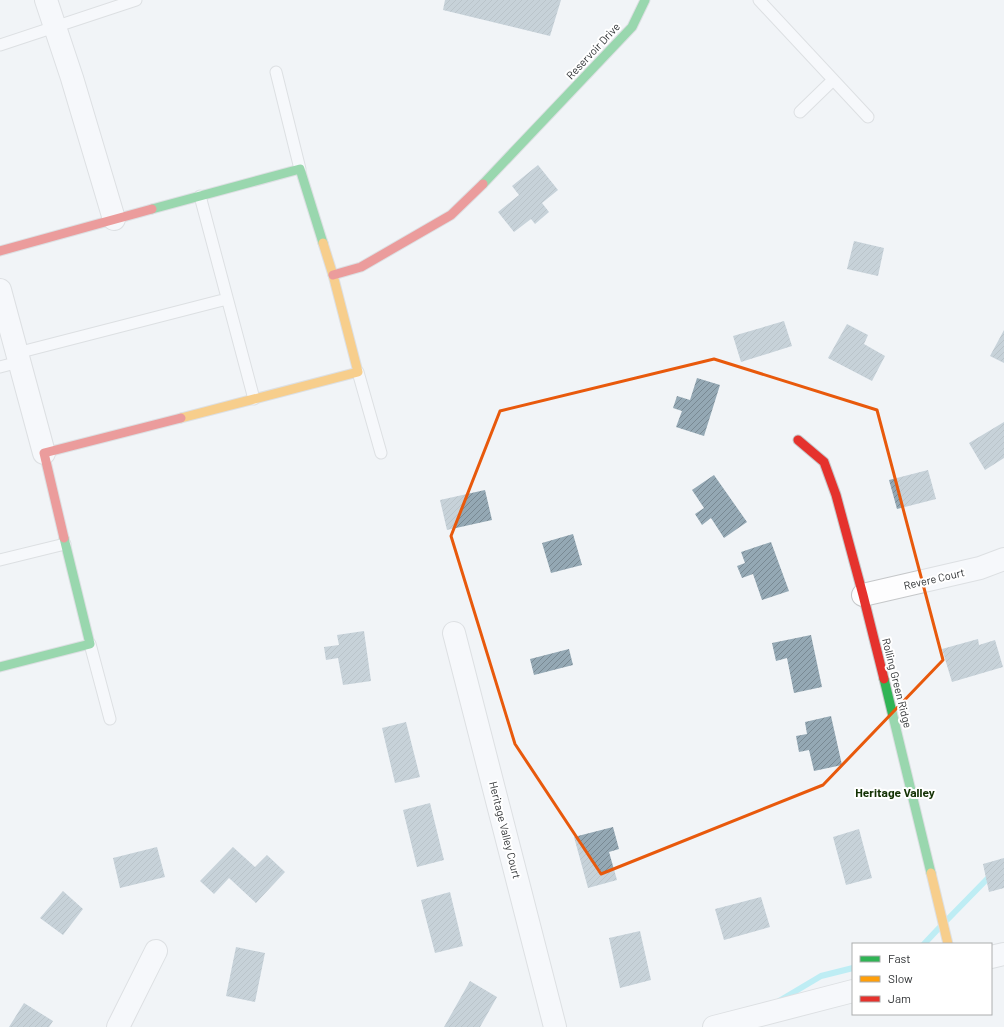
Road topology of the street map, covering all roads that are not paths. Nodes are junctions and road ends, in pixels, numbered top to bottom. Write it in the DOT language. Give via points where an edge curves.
graph roads {
  1 [pos="46,0"];
  2 [pos="136,0"];
  3 [pos="645,0"];
  4 [pos="759,0"];
  5 [pos="55,27"];
  6 [pos="0,46"];
  7 [pos="276,72"];
  8 [pos="833,80"];
  9 [pos="800,112"];
  10 [pos="868,117"];
  11 [pos="300,169"];
  12 [pos="200,196"];
  13 [pos="114,219"];
  14 [pos="0,250"];
  15 [pos="333,275"];
  16 [pos="0,290"];
  17 [pos="227,299"];
  18 [pos="12,361"];
  19 [pos="358,372"];
  20 [pos="254,399"];
  21 [pos="798,440"];
  22 [pos="44,453"];
  23 [pos="381,453"];
  24 [pos="65,544"];
  25 [pos="1004,559"];
  26 [pos="0,560"];
  27 [pos="863,595"];
  28 [pos="454,633"];
  29 [pos="90,644"];
  30 [pos="0,667"];
  31 [pos="110,719"];
  32 [pos="948,943"];
  33 [pos="156,951"];
  34 [pos="1004,954"];
  35 [pos="992,957"];
  36 [pos="852,991"];
  37 [pos="118,1027"];
  38 [pos="555,1027"];
  39 [pos="714,1027"];
  1 -- 5 [label="street"];
  2 -- 5 [label="lane"];
  3 -- 15 [label="street, Reservoir Drive" via="632,27 492,176 451,215 361,267"];
  4 -- 8 [label="lane"];
  5 -- 6 [label="lane"];
  5 -- 13 [label="street"];
  7 -- 11 [label="lane"];
  8 -- 9 [label="lane"];
  8 -- 10 [label="lane"];
  11 -- 12 [label="street"];
  11 -- 15 [label="street"];
  12 -- 13 [label="street"];
  12 -- 17 [label="lane"];
  13 -- 14 [label="street"];
  15 -- 19 [label="street"];
  16 -- 18 [label="street"];
  17 -- 18 [label="lane"];
  17 -- 20 [label="lane"];
  18 -- 22 [label="street"];
  19 -- 20 [label="street"];
  19 -- 23 [label="lane"];
  20 -- 22 [label="street"];
  21 -- 27 [label="street, Rolling Green Ridge" via="824,462 836,495"];
  22 -- 24 [label="street"];
  24 -- 26 [label="lane"];
  24 -- 29 [label="street"];
  25 -- 27 [label="street, Revere Court" via="980,568"];
  27 -- 32 [label="street, Rolling Green Ridge"];
  28 -- 38 [label="street, Heritage Valley Court"];
  29 -- 30 [label="street"];
  29 -- 31 [label="lane"];
  33 -- 37 [label="street"];
  34 -- 35 [label="street"];
  36 -- 39 [label="street"];
}
